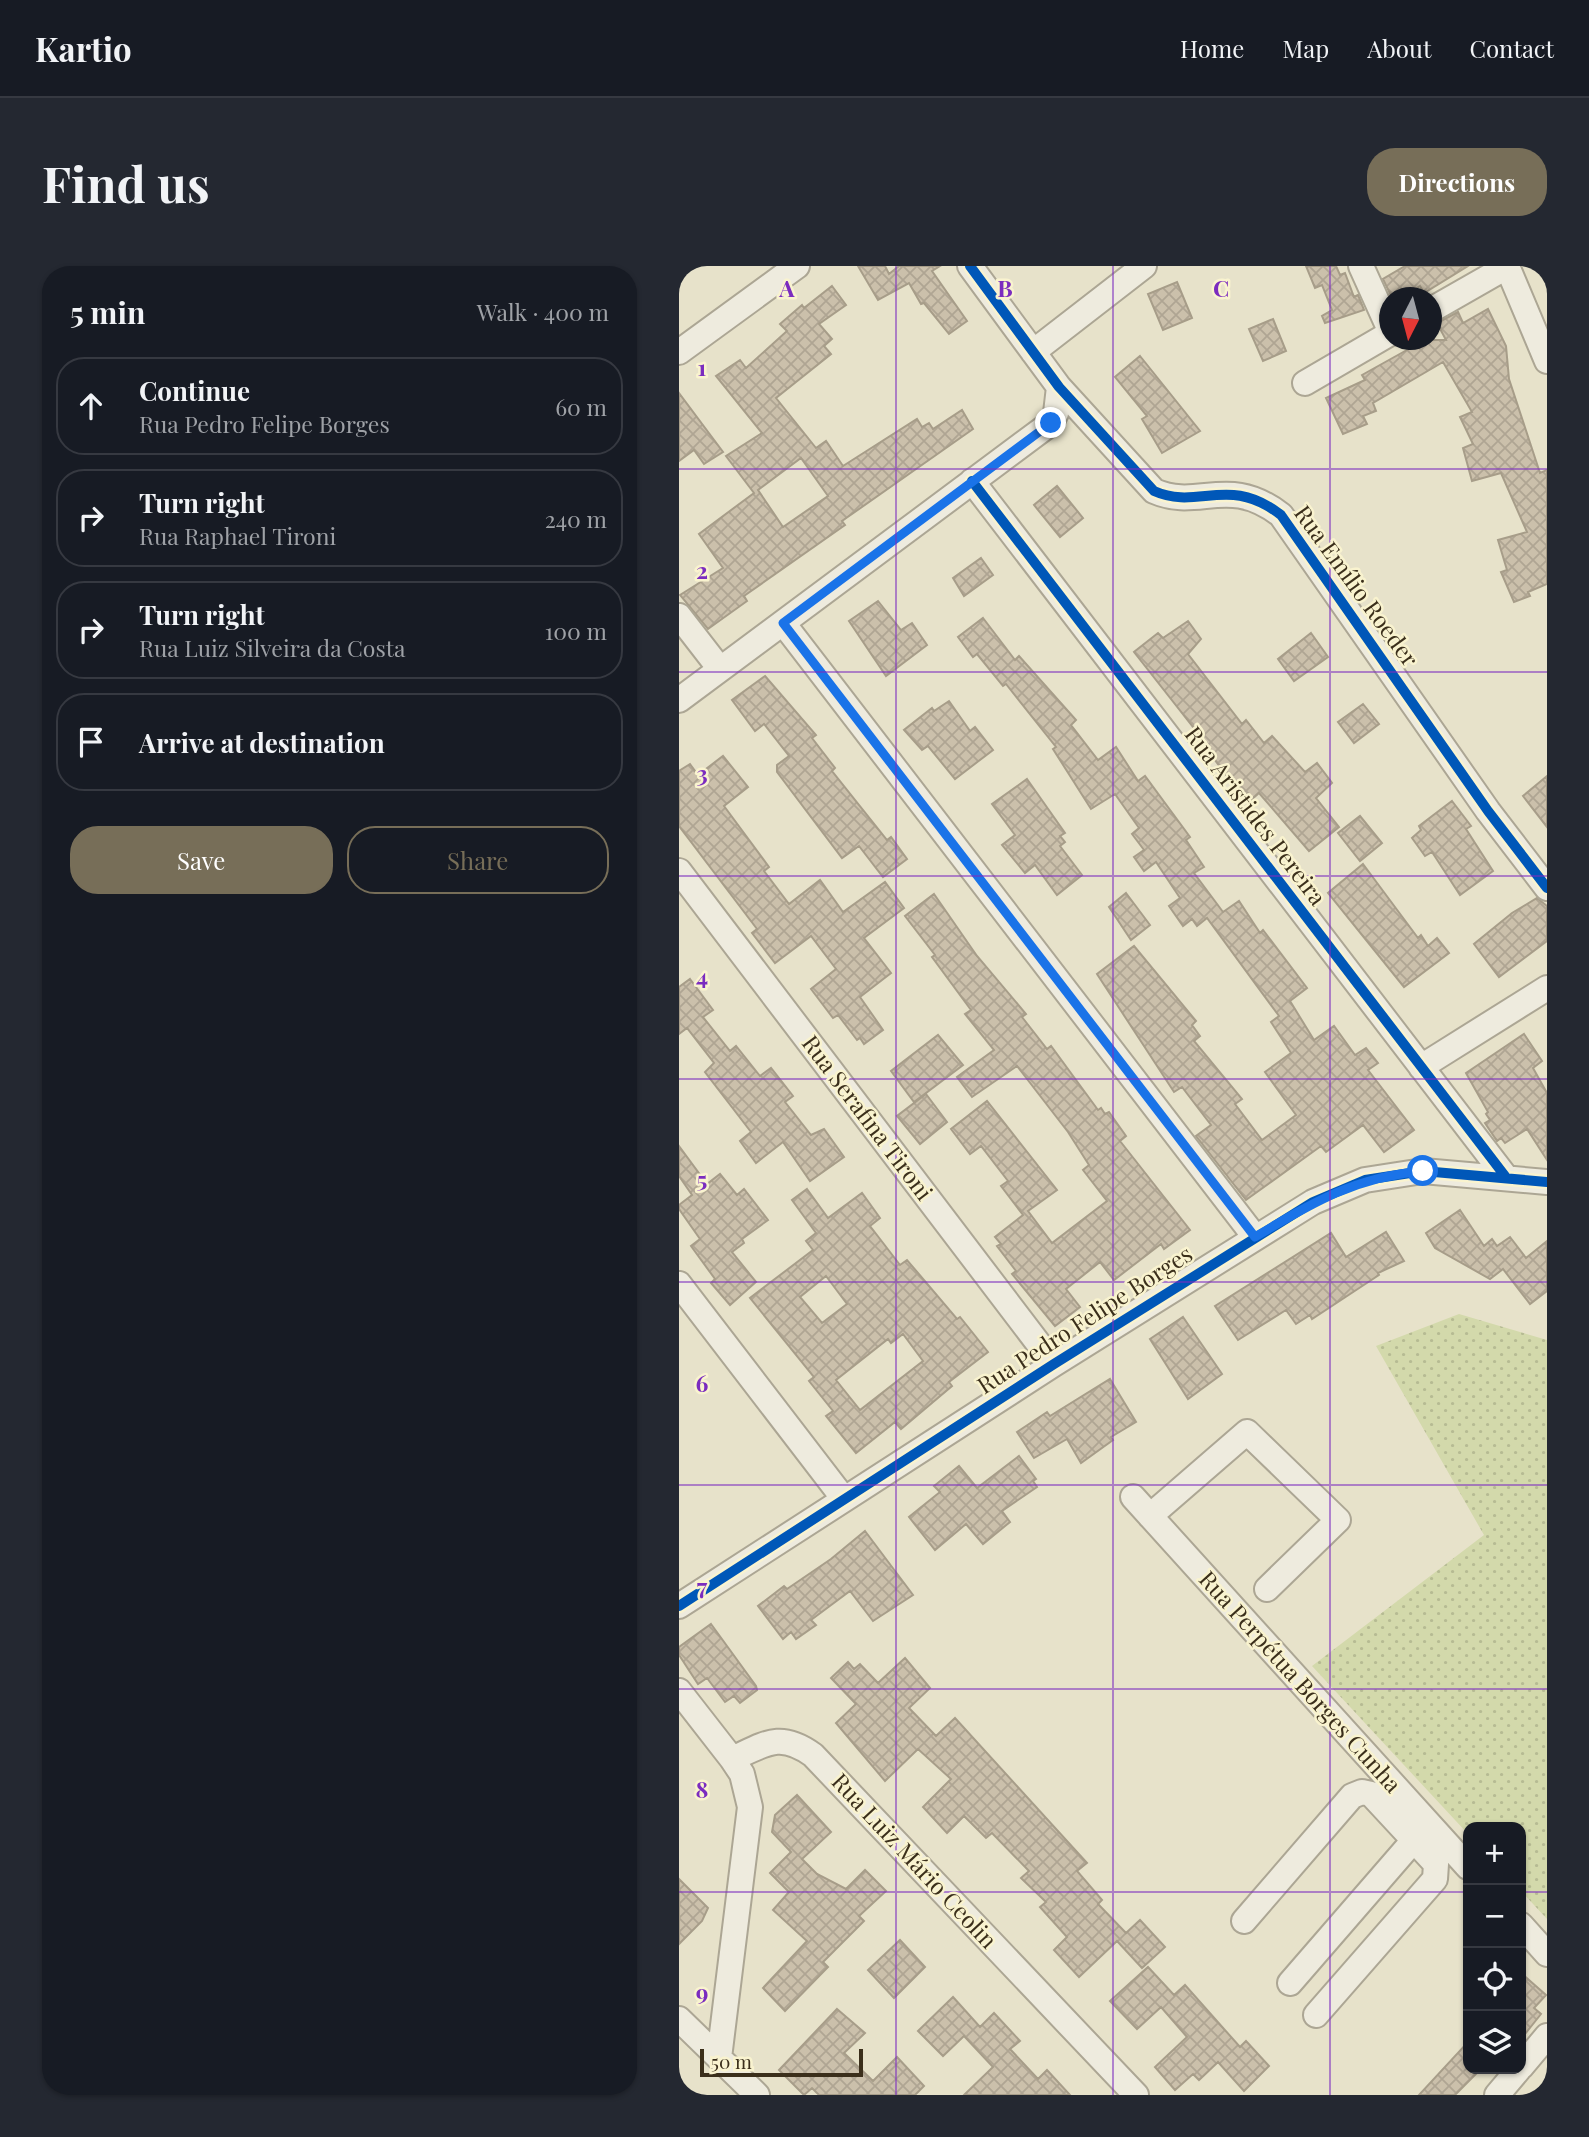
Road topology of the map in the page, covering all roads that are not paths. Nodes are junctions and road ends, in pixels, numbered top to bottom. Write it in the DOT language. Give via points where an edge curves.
graph roads {
  1 [pos="797,266"];
  2 [pos="970,266"];
  3 [pos="1144,266"];
  4 [pos="1361,266"];
  5 [pos="1508,266"];
  6 [pos="1442,304"];
  7 [pos="1379,306"];
  8 [pos="1379,340"];
  9 [pos="679,352"];
  10 [pos="1033,352"];
  11 [pos="1547,360"];
  12 [pos="1305,383"];
  13 [pos="1059,387"];
  14 [pos="972,481"];
  15 [pos="679,616"];
  16 [pos="783,623"];
  17 [pos="720,669"];
  18 [pos="679,700"];
  19 [pos="679,871"];
  20 [pos="1547,888"];
  21 [pos="1547,988"];
  22 [pos="1422,1067"];
  23 [pos="1505,1176"];
  24 [pos="1547,1182"];
  25 [pos="1255,1237"];
  26 [pos="679,1284"];
  27 [pos="1054,1364"];
  28 [pos="1133,1497"];
  29 [pos="844,1499"];
  30 [pos="1150,1516"];
  31 [pos="1266,1589"];
  32 [pos="679,1606"];
  33 [pos="679,1691"];
  34 [pos="732,1759"];
  35 [pos="1427,1844"];
  36 [pos="1463,1864"];
  37 [pos="1244,1921"];
  38 [pos="1526,1931"];
  39 [pos="1547,1954"];
  40 [pos="1290,1983"];
  41 [pos="1316,2015"];
  42 [pos="679,2019"];
  43 [pos="1547,2036"];
  44 [pos="719,2058"];
  45 [pos="1526,2061"];
  46 [pos="1515,2074"];
  47 [pos="757,2095"];
  48 [pos="1136,2095"];
  49 [pos="1497,2095"];
  1 -- 9 [label="street"];
  2 -- 10 [label="street, Rua Emílio Roeder"];
  3 -- 10 [label="street"];
  4 -- 7 [label="street"];
  5 -- 6 [label="street"];
  5 -- 11 [label="street"];
  8 -- 12 [label="street"];
  10 -- 13 [label="street, Rua Emílio Roeder"];
  13 -- 14 [label="street" via="1051,423"];
  13 -- 20 [label="street, Rua Emílio Roeder" via="1154,491 1168,497 1247,495 1281,514"];
  14 -- 16 [label="street"];
  14 -- 22 [label="street, Rua Aristides Pereira"];
  15 -- 17 [label="street"];
  16 -- 17 [label="street"];
  16 -- 25 [label="street"];
  17 -- 18 [label="street"];
  19 -- 27 [label="street, Rua Serafina Tironi"];
  21 -- 22 [label="street"];
  22 -- 23 [label="street, Rua Aristides Pereira"];
  23 -- 24 [label="street, Rua Pedro Felipe Borges"];
  23 -- 25 [label="street, Rua Pedro Felipe Borges" via="1423,1171 1366,1180 1313,1202"];
  25 -- 27 [label="street, Rua Pedro Felipe Borges"];
  26 -- 29 [label="street"];
  27 -- 29 [label="street, Rua Pedro Felipe Borges"];
  28 -- 30 [label="street, Rua Perpétua Borges Cunha"];
  29 -- 32 [label="street, Rua Pedro Felipe Borges"];
  30 -- 31 [label="street" via="1247,1432 1338,1520"];
  30 -- 35 [label="street, Rua Perpétua Borges Cunha"];
  33 -- 34 [label="street"];
  34 -- 44 [label="street" via="742,1774 750,1807"];
  34 -- 48 [label="street, Rua Luiz Mário Ceolin" via="783,1740 813,1755"];
  35 -- 36 [label="street, Rua Perpétua Borges Cunha"];
  35 -- 37 [label="street" via="1362,1791 1352,1796"];
  35 -- 40 [label="street"];
  35 -- 41 [label="street" via="1436,1864 1435,1879"];
  38 -- 39 [label="street"];
  42 -- 44 [label="street"];
  43 -- 45 [label="street"];
  44 -- 47 [label="street"];
  46 -- 49 [label="street"];
}
